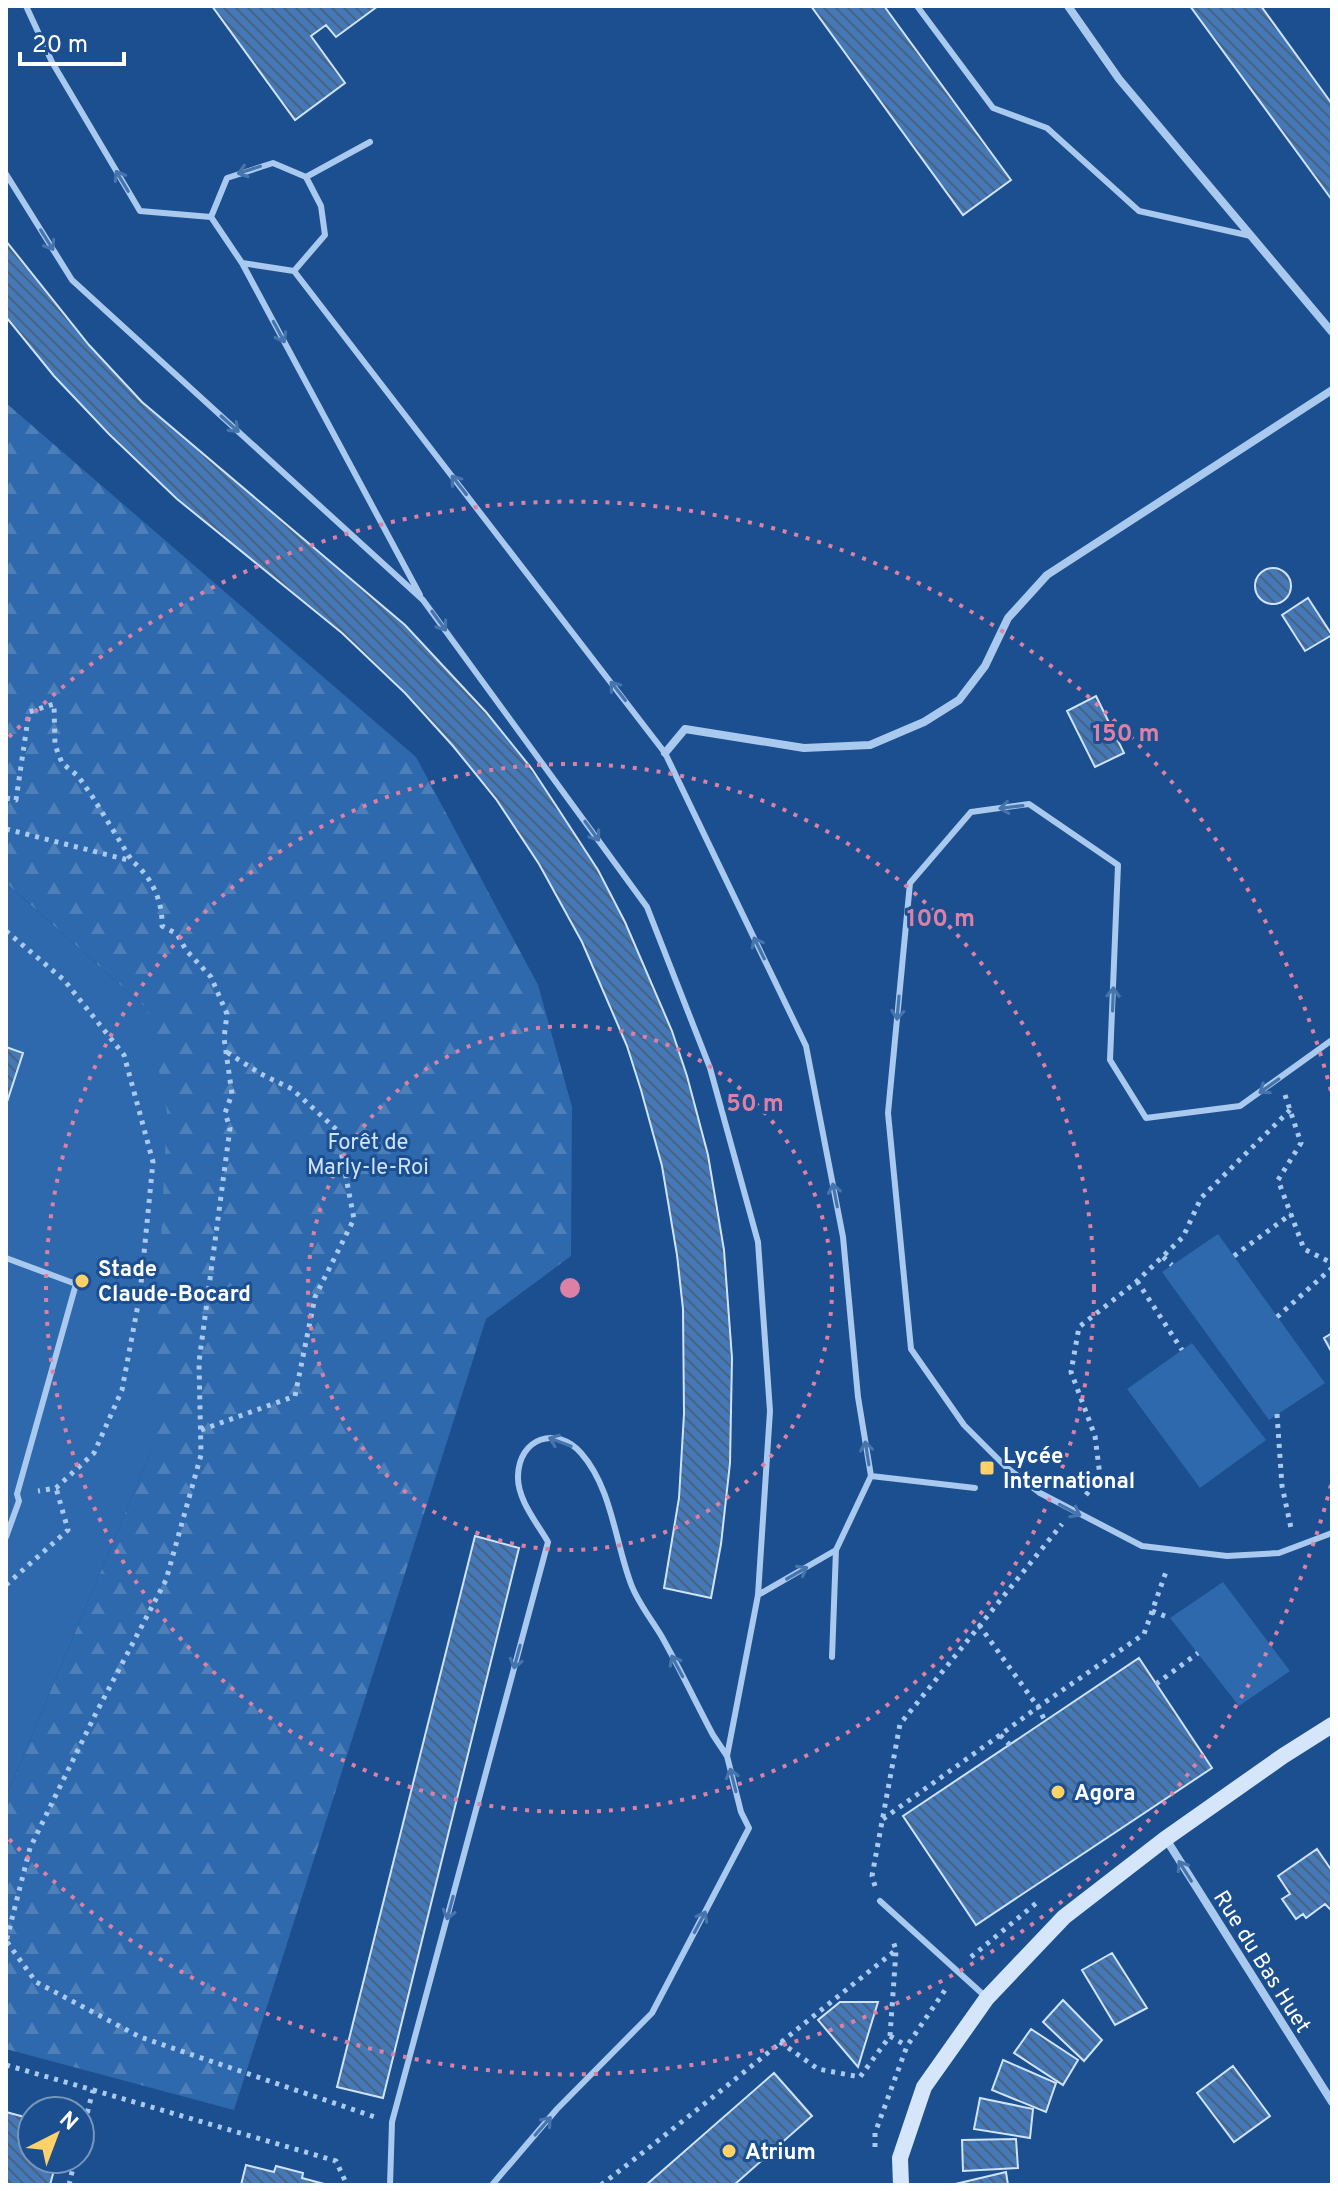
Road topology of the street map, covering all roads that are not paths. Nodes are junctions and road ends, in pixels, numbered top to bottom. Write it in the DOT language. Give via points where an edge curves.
graph roads {
  1 [pos="26,6"];
  2 [pos="917,6"];
  3 [pos="1068,6"];
  4 [pos="370,142"];
  5 [pos="6,174"];
  6 [pos="306,177"];
  7 [pos="211,217"];
  8 [pos="1251,236"];
  9 [pos="242,263"];
  10 [pos="294,271"];
  11 [pos="1332,332"];
  12 [pos="1332,390"];
  13 [pos="423,600"];
  14 [pos="665,753"];
  15 [pos="1332,1040"];
  16 [pos="6,1258"];
  17 [pos="871,1476"];
  18 [pos="975,1488"];
  19 [pos="1332,1533"];
  20 [pos="6,1537"];
  21 [pos="836,1550"];
  22 [pos="758,1595"];
  23 [pos="832,1657"];
  24 [pos="1332,1725"];
  25 [pos="727,1756"];
  26 [pos="1165,1839"];
  27 [pos="880,1901"];
  28 [pos="987,1998"];
  29 [pos="1332,2102"];
  30 [pos="390,2185"];
  31 [pos="492,2185"];
  32 [pos="901,2185"];
  7 -- 1 [label="lane, one-way" via="140,211 52,62"];
  2 -- 8 [label="lane" via="993,108 1047,128 1139,211"];
  3 -- 8 [label="street" via="1119,79"];
  4 -- 6 [label="lane"];
  5 -- 13 [label="lane, one-way" via="72,280"];
  6 -- 7 [label="lane, one-way" via="273,163 227,178"];
  6 -- 10 [label="lane" via="321,206 325,235"];
  7 -- 9 [label="lane"];
  8 -- 11 [label="street"];
  9 -- 10 [label="lane"];
  9 -- 13 [label="lane, one-way"];
  14 -- 10 [label="lane, one-way"];
  12 -- 14 [label="street" via="1047,575 1008,618 985,666 959,700 924,722 870,745 804,748 685,729"];
  13 -- 22 [label="lane, one-way" via="647,907 710,1068 758,1242 770,1411"];
  17 -- 14 [label="lane, one-way" via="843,1237 806,1046"];
  15 -- 19 [label="lane, one-way" via="1240,1106 1146,1118 1110,1060 1118,865 1029,804 971,812 910,883 888,1113 911,1349 964,1425 1006,1467 1040,1493 1142,1546 1227,1556 1279,1553"];
  16 -- 20 [label="lane" via="76,1284"];
  17 -- 18 [label="lane"];
  17 -- 21 [label="lane"];
  22 -- 21 [label="lane, one-way"];
  21 -- 23 [label="lane"];
  22 -- 25 [label="lane"];
  24 -- 26 [label="street"];
  25 -- 30 [label="lane, one-way" via="632,1587 599,1480 580,1452 562,1439 547,1437 529,1446 521,1457 520,1493 548,1542 392,2122"];
  31 -- 25 [label="lane, one-way" via="557,2109 652,2013 749,1828"];
  26 -- 28 [label="street" via="1064,1917"];
  29 -- 26 [label="street, Rue du Bas Huet, one-way"];
  27 -- 28 [label="lane"];
  28 -- 32 [label="street" via="924,2087 900,2158"];
}
